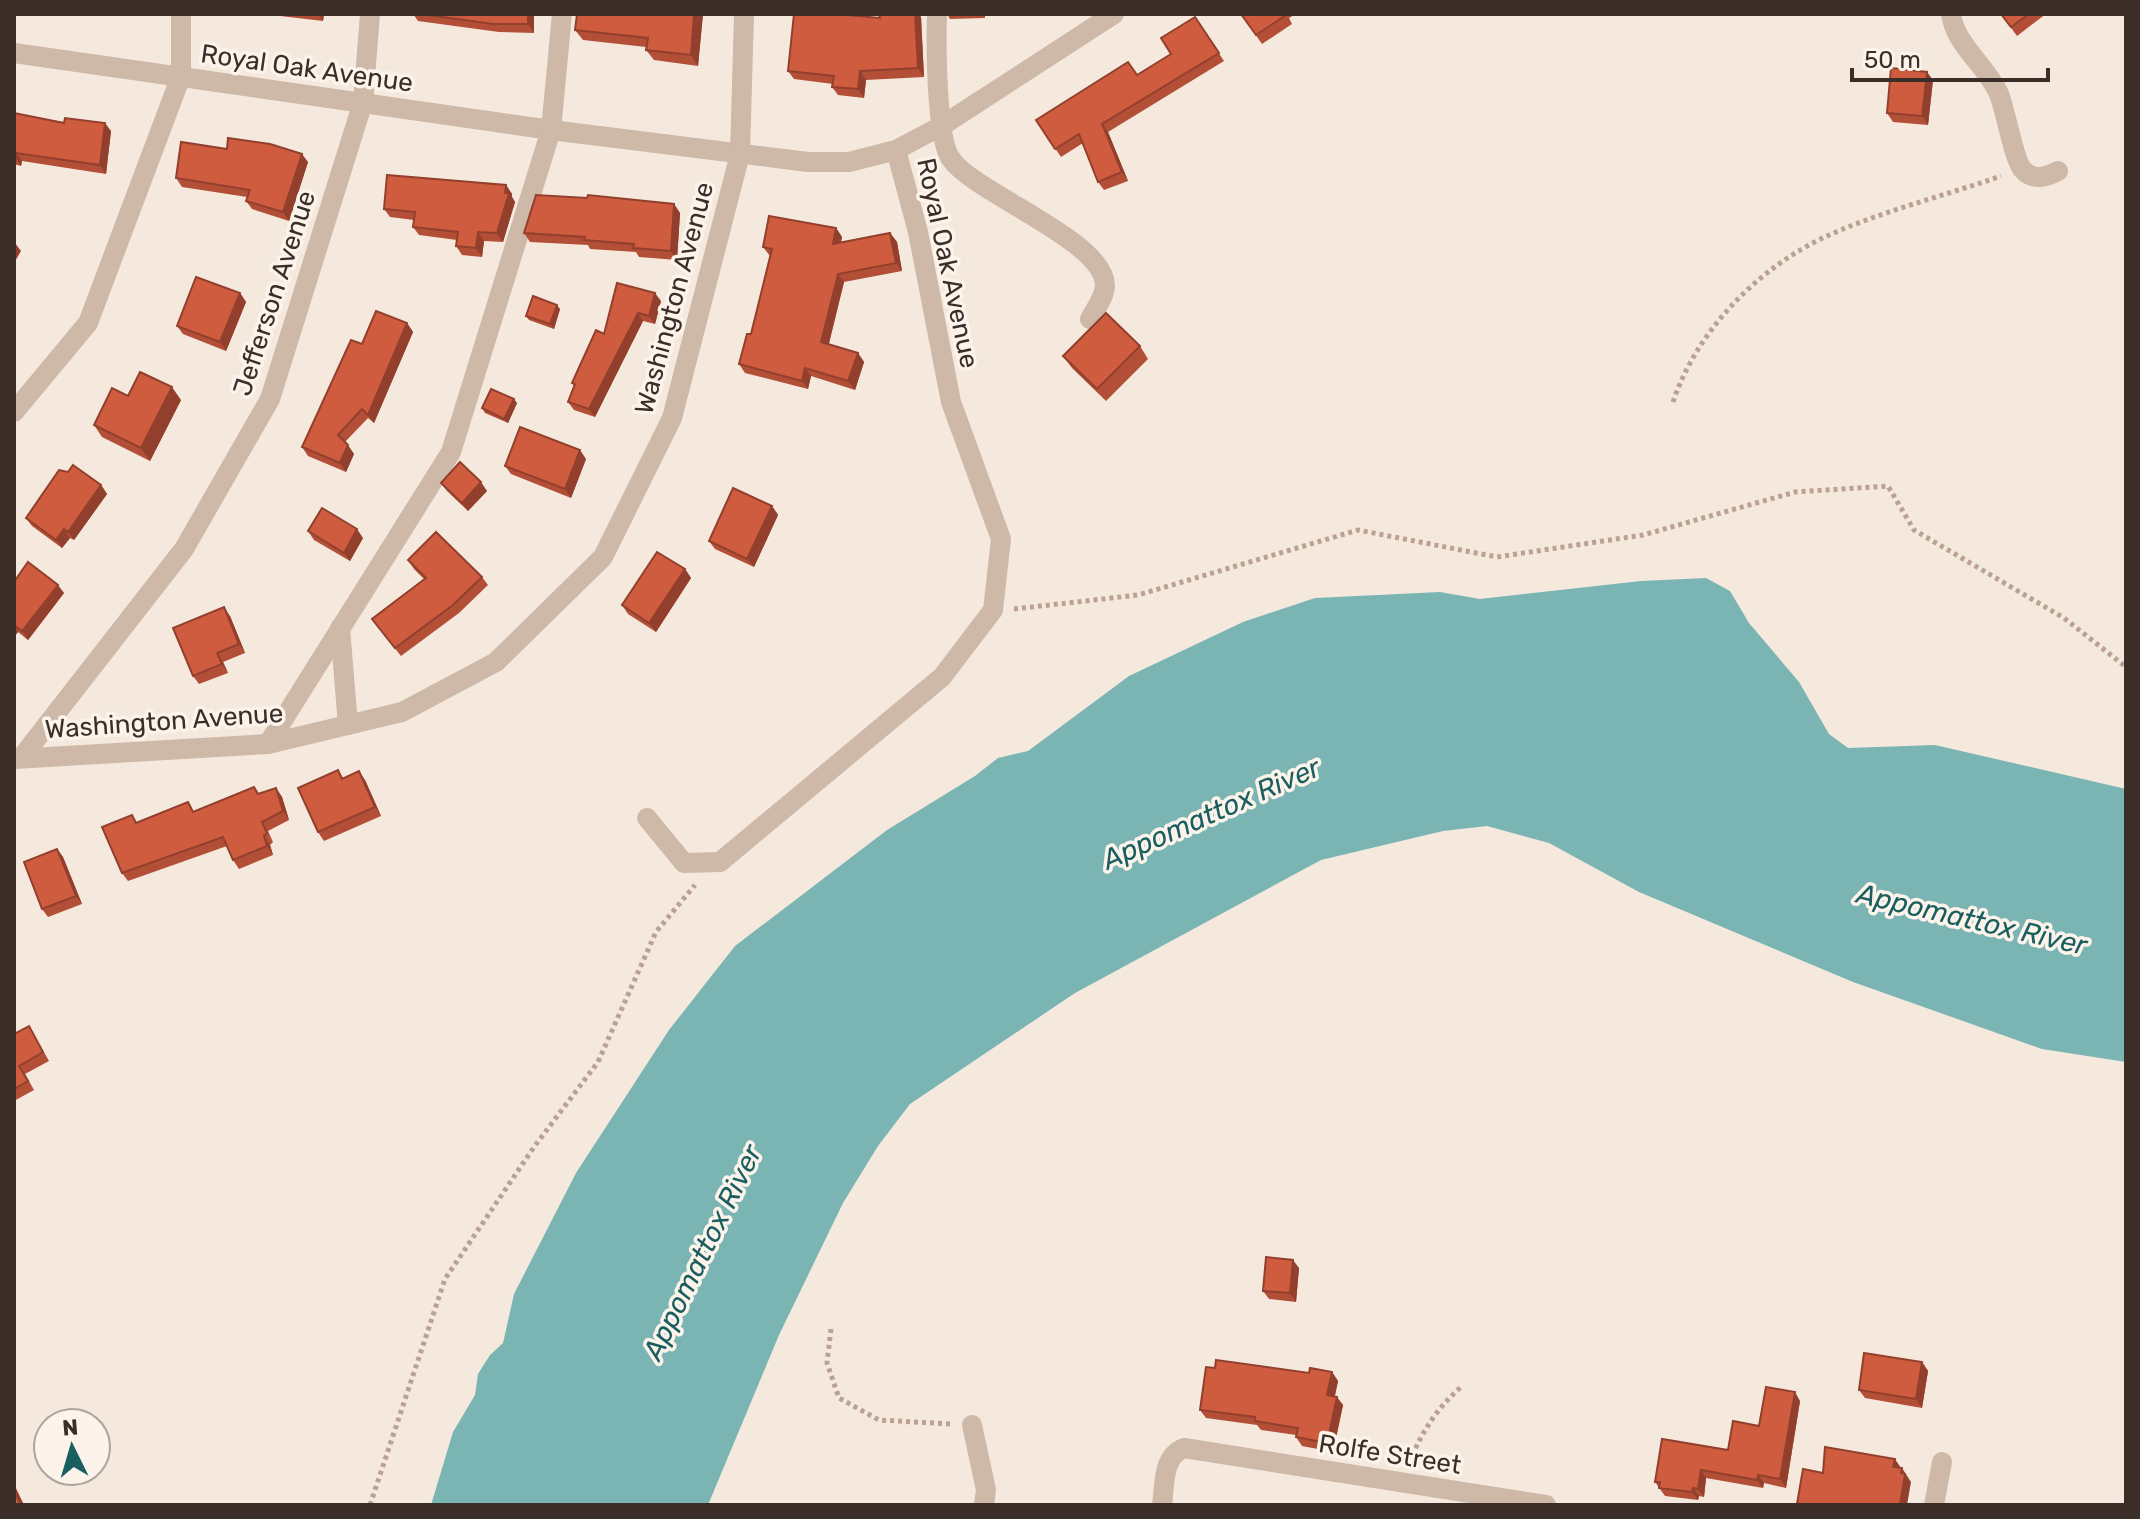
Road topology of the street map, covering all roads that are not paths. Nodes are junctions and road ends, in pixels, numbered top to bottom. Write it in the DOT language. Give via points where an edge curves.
graph roads {
  1 [pos="181,14"];
  2 [pos="370,14"];
  3 [pos="562,14"];
  4 [pos="744,14"];
  5 [pos="937,14"];
  6 [pos="1114,14"];
  7 [pos="1951,14"];
  8 [pos="14,53"];
  9 [pos="181,76"];
  10 [pos="363,102"];
  11 [pos="943,125"];
  12 [pos="551,130"];
  13 [pos="896,150"];
  14 [pos="740,154"];
  15 [pos="2058,171"];
  16 [pos="1090,319"];
  17 [pos="14,412"];
  18 [pos="340,628"];
  19 [pos="348,725"];
  20 [pos="268,744"];
  21 [pos="18,758"];
  22 [pos="647,818"];
  23 [pos="972,1425"];
  24 [pos="1942,1462"];
  25 [pos="984,1505"];
  26 [pos="1162,1505"];
  27 [pos="1546,1505"];
  28 [pos="1934,1505"];
  1 -- 9 [label="street"];
  2 -- 10 [label="street, Jefferson Avenue"];
  3 -- 12 [label="street"];
  4 -- 14 [label="street, Washington Avenue"];
  5 -- 11 [label="street"];
  6 -- 11 [label="street"];
  7 -- 15 [label="street" via="1959,37 1999,94 2021,170 2045,177"];
  8 -- 9 [label="street, Royal Oak Avenue"];
  9 -- 10 [label="street, Royal Oak Avenue"];
  9 -- 17 [label="street" via="88,323"];
  10 -- 12 [label="street, Royal Oak Avenue"];
  10 -- 21 [label="street, Jefferson Avenue" via="270,399 184,549"];
  11 -- 13 [label="street"];
  11 -- 16 [label="street" via="951,161 1057,232 1102,274 1105,287"];
  12 -- 14 [label="street, Royal Oak Avenue"];
  12 -- 18 [label="street" via="451,452"];
  13 -- 14 [label="street, Royal Oak Avenue" via="849,162"];
  13 -- 22 [label="street, Royal Oak Avenue" via="918,232 951,402 1001,539 993,610 942,677 720,862 684,863"];
  14 -- 19 [label="street, Washington Avenue" via="672,418 603,557 496,662 402,712"];
  18 -- 19 [label="street"];
  18 -- 20 [label="street"];
  19 -- 20 [label="street, Washington Avenue"];
  20 -- 21 [label="street, Washington Avenue"];
  23 -- 25 [label="street" via="986,1490"];
  24 -- 28 [label="street"];
  26 -- 27 [label="street, Rolfe Street" via="1168,1462 1184,1448"];
}
